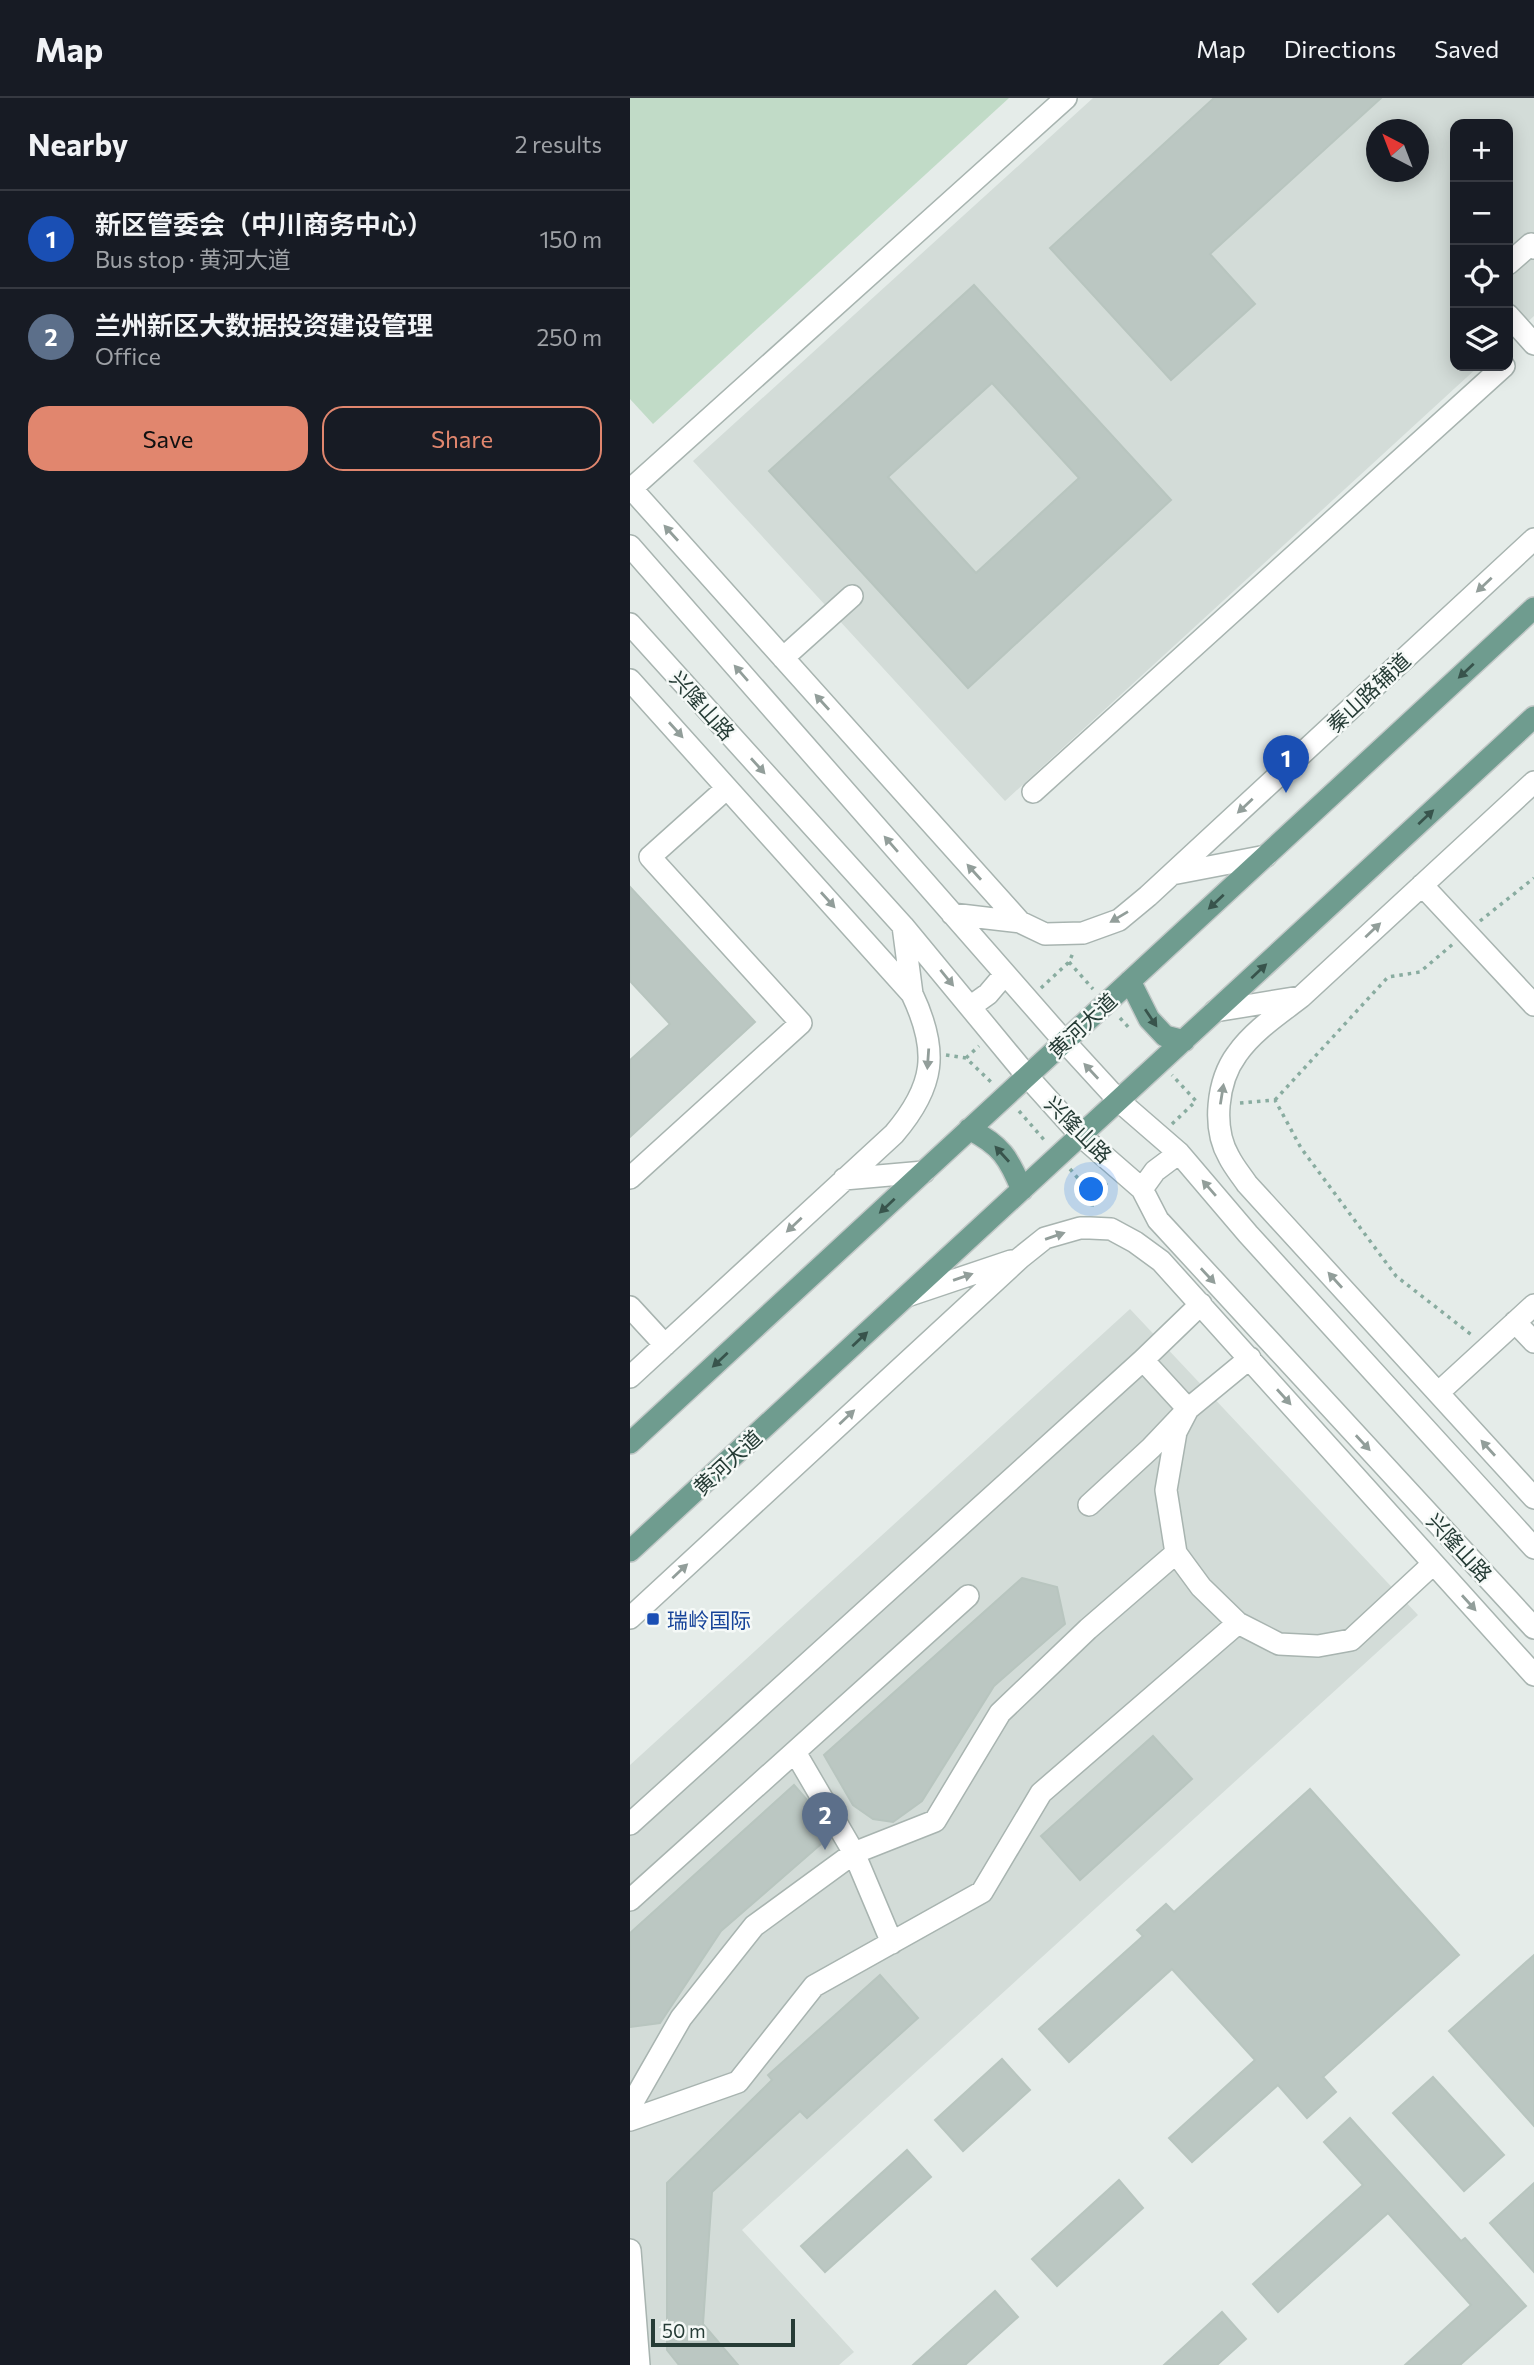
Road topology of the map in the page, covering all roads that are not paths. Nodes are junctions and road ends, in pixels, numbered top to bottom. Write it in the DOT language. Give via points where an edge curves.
graph roads {
  1 [pos="1066,98"];
  2 [pos="1532,246"];
  3 [pos="1513,260"];
  4 [pos="1513,320"];
  5 [pos="1533,342"];
  6 [pos="1513,358"];
  7 [pos="1498,371"];
  8 [pos="631,488"];
  9 [pos="1534,539"];
  10 [pos="630,546"];
  11 [pos="852,596"];
  12 [pos="1534,608"];
  13 [pos="630,625"];
  14 [pos="783,658"];
  15 [pos="630,680"];
  16 [pos="1534,717"];
  17 [pos="1534,782"];
  18 [pos="727,788"];
  19 [pos="1033,792"];
  20 [pos="1266,856"];
  21 [pos="1171,874"];
  22 [pos="1422,885"];
  23 [pos="952,914"];
  24 [pos="1020,922"];
  25 [pos="903,926"];
  26 [pos="1005,974"];
  27 [pos="1130,981"];
  28 [pos="912,994"];
  29 [pos="1301,997"];
  30 [pos="1534,1005"];
  31 [pos="970,1007"];
  32 [pos="1215,1012"];
  33 [pos="1064,1041"];
  34 [pos="1184,1041"];
  35 [pos="1027,1076"];
  36 [pos="1119,1101"];
  37 [pos="969,1129"];
  38 [pos="1082,1136"];
  39 [pos="1179,1153"];
  40 [pos="924,1172"];
  41 [pos="630,1178"];
  42 [pos="844,1179"];
  43 [pos="1247,1184"];
  44 [pos="1142,1189"];
  45 [pos="1022,1190"];
  46 [pos="1158,1220"];
  47 [pos="1248,1234"];
  48 [pos="1020,1258"];
  49 [pos="907,1296"];
  50 [pos="1194,1296"];
  51 [pos="1534,1305"];
  52 [pos="630,1307"];
  53 [pos="1516,1322"];
  54 [pos="1534,1342"];
  55 [pos="665,1345"];
  56 [pos="1250,1359"];
  57 [pos="1143,1360"];
  58 [pos="630,1377"];
  59 [pos="1438,1393"];
  60 [pos="1188,1409"];
  61 [pos="630,1443"];
  62 [pos="1534,1498"];
  63 [pos="1089,1505"];
  64 [pos="1534,1548"];
  65 [pos="630,1551"];
  66 [pos="1176,1553"];
  67 [pos="1433,1564"];
  68 [pos="968,1596"];
  69 [pos="630,1618"];
  70 [pos="1238,1623"];
  71 [pos="1534,1628"];
  72 [pos="1534,1675"];
  73 [pos="795,1752"];
  74 [pos="630,1824"];
  75 [pos="854,1853"];
  76 [pos="630,1899"];
  77 [pos="892,1942"];
  78 [pos="630,2107"];
  79 [pos="630,2120"];
  80 [pos="630,2250"];
  81 [pos="639,2365"];
  1 -- 8 [label="street"];
  2 -- 3 [label="street"];
  4 -- 5 [label="street"];
  5 -- 6 [label="street"];
  7 -- 19 [label="street"];
  14 -- 8 [label="street, one-way"];
  9 -- 21 [label="street, 秦山路辅道, one-way"];
  23 -- 10 [label="street, one-way"];
  11 -- 14 [label="street"];
  12 -- 20 [label="main road, 黄河大道, one-way"];
  13 -- 25 [label="street, 兴隆山路, one-way"];
  24 -- 14 [label="street, one-way"];
  15 -- 18 [label="street, one-way"];
  32 -- 16 [label="main road, 黄河大道, one-way"];
  17 -- 22 [label="street"];
  18 -- 28 [label="street, one-way"];
  18 -- 41 [label="street" via="650,857 801,1023"];
  20 -- 21 [label="street"];
  20 -- 27 [label="main road, 黄河大道, one-way"];
  21 -- 24 [label="street, 秦山路辅道, one-way" via="1119,920 1083,933 1045,934"];
  29 -- 22 [label="street, one-way"];
  22 -- 30 [label="street"];
  23 -- 24 [label="street"];
  23 -- 26 [label="street"];
  25 -- 28 [label="street"];
  25 -- 31 [label="street, 兴隆山路, one-way"];
  26 -- 31 [label="street"];
  26 -- 33 [label="street"];
  27 -- 33 [label="main road, 黄河大道"];
  27 -- 34 [label="main road, one-way" via="1149,1019 1165,1036"];
  28 -- 42 [label="street, one-way" via="925,1022 930,1052 926,1083 914,1111"];
  29 -- 32 [label="street"];
  43 -- 29 [label="street, one-way" via="1227,1155 1218,1122 1221,1087 1236,1055"];
  31 -- 35 [label="street, 兴隆山路"];
  32 -- 34 [label="main road, 黄河大道"];
  33 -- 35 [label="main road, 黄河大道"];
  36 -- 33 [label="street, one-way"];
  34 -- 36 [label="main road, 黄河大道"];
  35 -- 37 [label="main road, 黄河大道"];
  35 -- 38 [label="street, 兴隆山路"];
  36 -- 38 [label="main road, 黄河大道"];
  36 -- 39 [label="street"];
  37 -- 40 [label="main road, 黄河大道"];
  45 -- 37 [label="main road, one-way" via="1011,1164 990,1140"];
  38 -- 44 [label="street, 兴隆山路"];
  38 -- 45 [label="main road, 黄河大道"];
  39 -- 44 [label="street" via="1155,1171"];
  47 -- 39 [label="street, one-way"];
  40 -- 42 [label="street"];
  40 -- 61 [label="main road, 黄河大道, one-way"];
  42 -- 55 [label="street, one-way"];
  43 -- 47 [label="street"];
  59 -- 43 [label="street, one-way"];
  44 -- 46 [label="street, 兴隆山路"];
  45 -- 49 [label="main road, 黄河大道"];
  46 -- 50 [label="street"];
  46 -- 71 [label="street, 兴隆山路, one-way"];
  47 -- 64 [label="street"];
  49 -- 48 [label="street, one-way"];
  48 -- 50 [label="street, one-way" via="1045,1238 1080,1228 1111,1229 1161,1261"];
  69 -- 48 [label="street, one-way"];
  65 -- 49 [label="main road, 黄河大道, one-way"];
  50 -- 56 [label="street"];
  50 -- 57 [label="street"];
  51 -- 53 [label="street"];
  52 -- 55 [label="street"];
  53 -- 54 [label="street"];
  53 -- 59 [label="street"];
  55 -- 58 [label="street"];
  56 -- 60 [label="street"];
  56 -- 67 [label="street, one-way"];
  57 -- 60 [label="street"];
  57 -- 74 [label="street"];
  62 -- 59 [label="street, one-way"];
  60 -- 63 [label="street"];
  60 -- 66 [label="street" via="1176,1432 1166,1490"];
  66 -- 70 [label="street" via="1201,1587"];
  66 -- 75 [label="street" via="1000,1713 935,1821"];
  67 -- 70 [label="street" via="1351,1640 1318,1646 1279,1644"];
  67 -- 72 [label="street, one-way"];
  68 -- 73 [label="street"];
  70 -- 77 [label="street" via="1041,1793 982,1892"];
  73 -- 75 [label="street"];
  73 -- 76 [label="street"];
  75 -- 77 [label="street"];
  75 -- 78 [label="street" via="754,1926 681,2018"];
  77 -- 79 [label="street" via="814,1986 738,2082"];
  80 -- 81 [label="street"];
}
